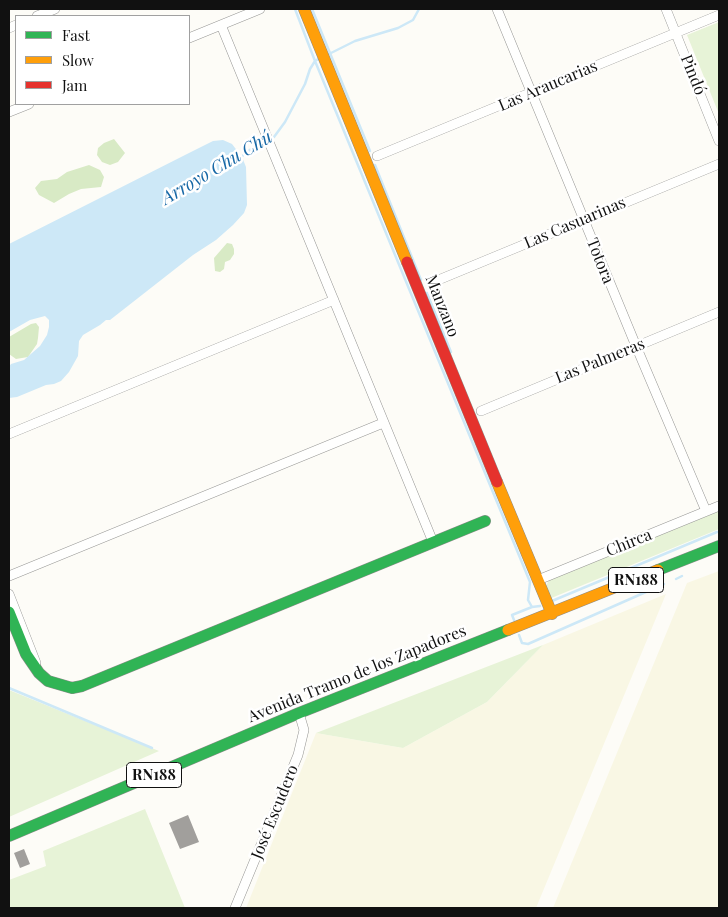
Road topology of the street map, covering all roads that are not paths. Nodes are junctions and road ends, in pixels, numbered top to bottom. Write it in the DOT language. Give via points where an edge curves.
graph roads {
  1 [pos="55,9"];
  2 [pos="260,9"];
  3 [pos="304,9"];
  4 [pos="498,9"];
  5 [pos="666,9"];
  6 [pos="40,15"];
  7 [pos="719,15"];
  8 [pos="221,25"];
  9 [pos="676,32"];
  10 [pos="190,38"];
  11 [pos="532,93"];
  12 [pos="26,105"];
  13 [pos="9,112"];
  14 [pos="719,141"];
  15 [pos="377,156"];
  16 [pos="719,164"];
  17 [pos="583,220"];
  18 [pos="431,284"];
  19 [pos="334,300"];
  20 [pos="719,312"];
  21 [pos="636,346"];
  22 [pos="481,411"];
  23 [pos="383,422"];
  24 [pos="9,434"];
  25 [pos="719,506"];
  26 [pos="706,511"];
  27 [pos="485,521"];
  28 [pos="433,542"];
  29 [pos="719,546"];
  30 [pos="9,576"];
  31 [pos="538,580"];
  32 [pos="9,594"];
  33 [pos="9,612"];
  34 [pos="552,614"];
  35 [pos="39,673"];
  36 [pos="299,713"];
  37 [pos="9,836"];
  38 [pos="235,908"];
  1 -- 6 [label="street"];
  2 -- 8 [label="street"];
  3 -- 31 [label="main road, Manzano"];
  4 -- 11 [label="street, Totora"];
  5 -- 9 [label="street, Pindó"];
  7 -- 9 [label="street, Las Araucarias"];
  8 -- 10 [label="street"];
  8 -- 19 [label="street"];
  9 -- 11 [label="street, Las Araucarias"];
  9 -- 14 [label="street, Pindó"];
  11 -- 15 [label="street, Las Araucarias"];
  11 -- 17 [label="street, Totora"];
  12 -- 13 [label="street"];
  16 -- 17 [label="street, Las Casuarinas"];
  17 -- 18 [label="street, Las Casuarinas"];
  17 -- 21 [label="street, Totora"];
  19 -- 23 [label="street"];
  19 -- 24 [label="street"];
  20 -- 21 [label="street, Las Palmeras"];
  21 -- 22 [label="street, Las Palmeras"];
  21 -- 26 [label="street, Totora"];
  23 -- 28 [label="street"];
  23 -- 30 [label="street"];
  25 -- 26 [label="street, Chirca"];
  26 -- 31 [label="street, Chirca"];
  27 -- 28 [label="main road"];
  28 -- 35 [label="main road" via="82,686 61,686"];
  29 -- 34 [label="main road, Avenida Tramo de los Zapadores / RN188"];
  31 -- 34 [label="main road, Manzano"];
  32 -- 35 [label="street"];
  33 -- 35 [label="main road" via="26,654"];
  34 -- 36 [label="main road, Avenida Tramo de los Zapadores / RN188"];
  36 -- 37 [label="main road, Avenida Tramo de los Zapadores / RN188"];
  36 -- 38 [label="street, José Escudero" via="304,730 298,755"];
}
